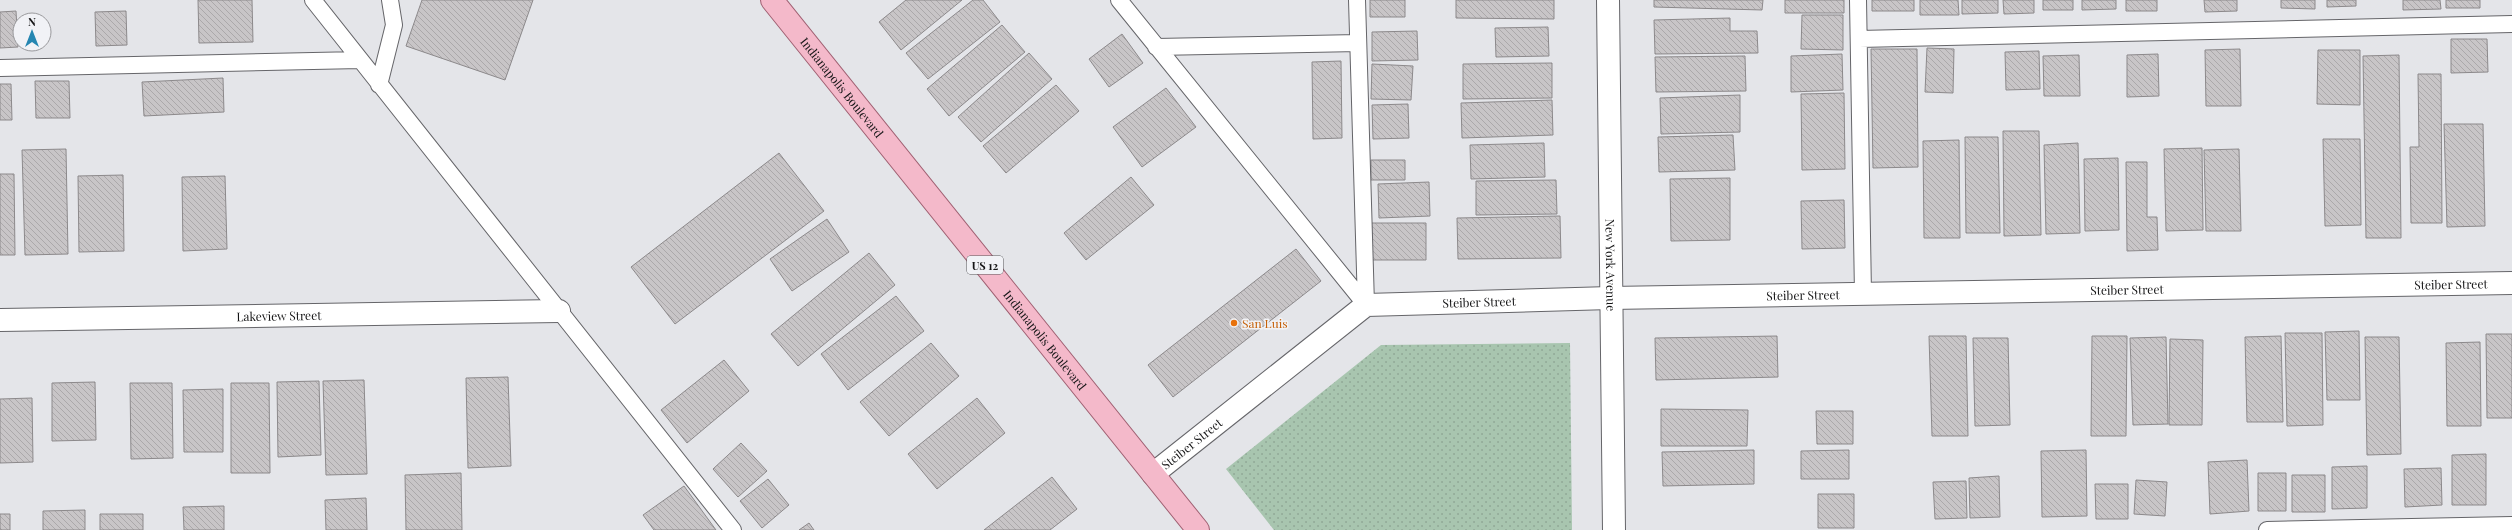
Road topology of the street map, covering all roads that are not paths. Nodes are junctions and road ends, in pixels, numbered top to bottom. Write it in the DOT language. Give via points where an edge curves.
graph roads {
  1 [pos="313,0"];
  2 [pos="390,0"];
  3 [pos="772,0"];
  4 [pos="1119,0"];
  5 [pos="1357,0"];
  6 [pos="1608,0"];
  7 [pos="1858,0"];
  8 [pos="2512,24"];
  9 [pos="1859,39"];
  10 [pos="1358,43"];
  11 [pos="1156,47"];
  12 [pos="360,60"];
  13 [pos="0,68"];
  14 [pos="379,85"];
  15 [pos="2512,283"];
  16 [pos="1863,294"];
  17 [pos="1610,298"];
  18 [pos="1366,305"];
  19 [pos="558,311"];
  20 [pos="0,320"];
  21 [pos="1153,474"];
  22 [pos="2512,525"];
  23 [pos="733,530"];
  24 [pos="1198,530"];
  25 [pos="1614,530"];
  26 [pos="2266,530"];
  1 -- 12 [label="lane"];
  2 -- 14 [label="lane" via="394,25"];
  3 -- 21 [label="main road, Indianapolis Boulevard / US 12"];
  4 -- 11 [label="lane"];
  5 -- 10 [label="lane"];
  6 -- 17 [label="street, New York Avenue"];
  7 -- 9 [label="lane"];
  8 -- 9 [label="lane"];
  9 -- 16 [label="lane"];
  10 -- 11 [label="lane"];
  10 -- 18 [label="lane"];
  11 -- 18 [label="lane"];
  12 -- 13 [label="lane"];
  12 -- 14 [label="lane"];
  14 -- 19 [label="lane"];
  15 -- 16 [label="street, Steiber Street"];
  16 -- 17 [label="street, Steiber Street"];
  17 -- 18 [label="street, Steiber Street"];
  17 -- 25 [label="street, New York Avenue"];
  18 -- 21 [label="street, Steiber Street"];
  19 -- 20 [label="street, Lakeview Street"];
  19 -- 23 [label="lane"];
  21 -- 24 [label="main road, Indianapolis Boulevard / US 12"];
  22 -- 26 [label="lane"];
}
